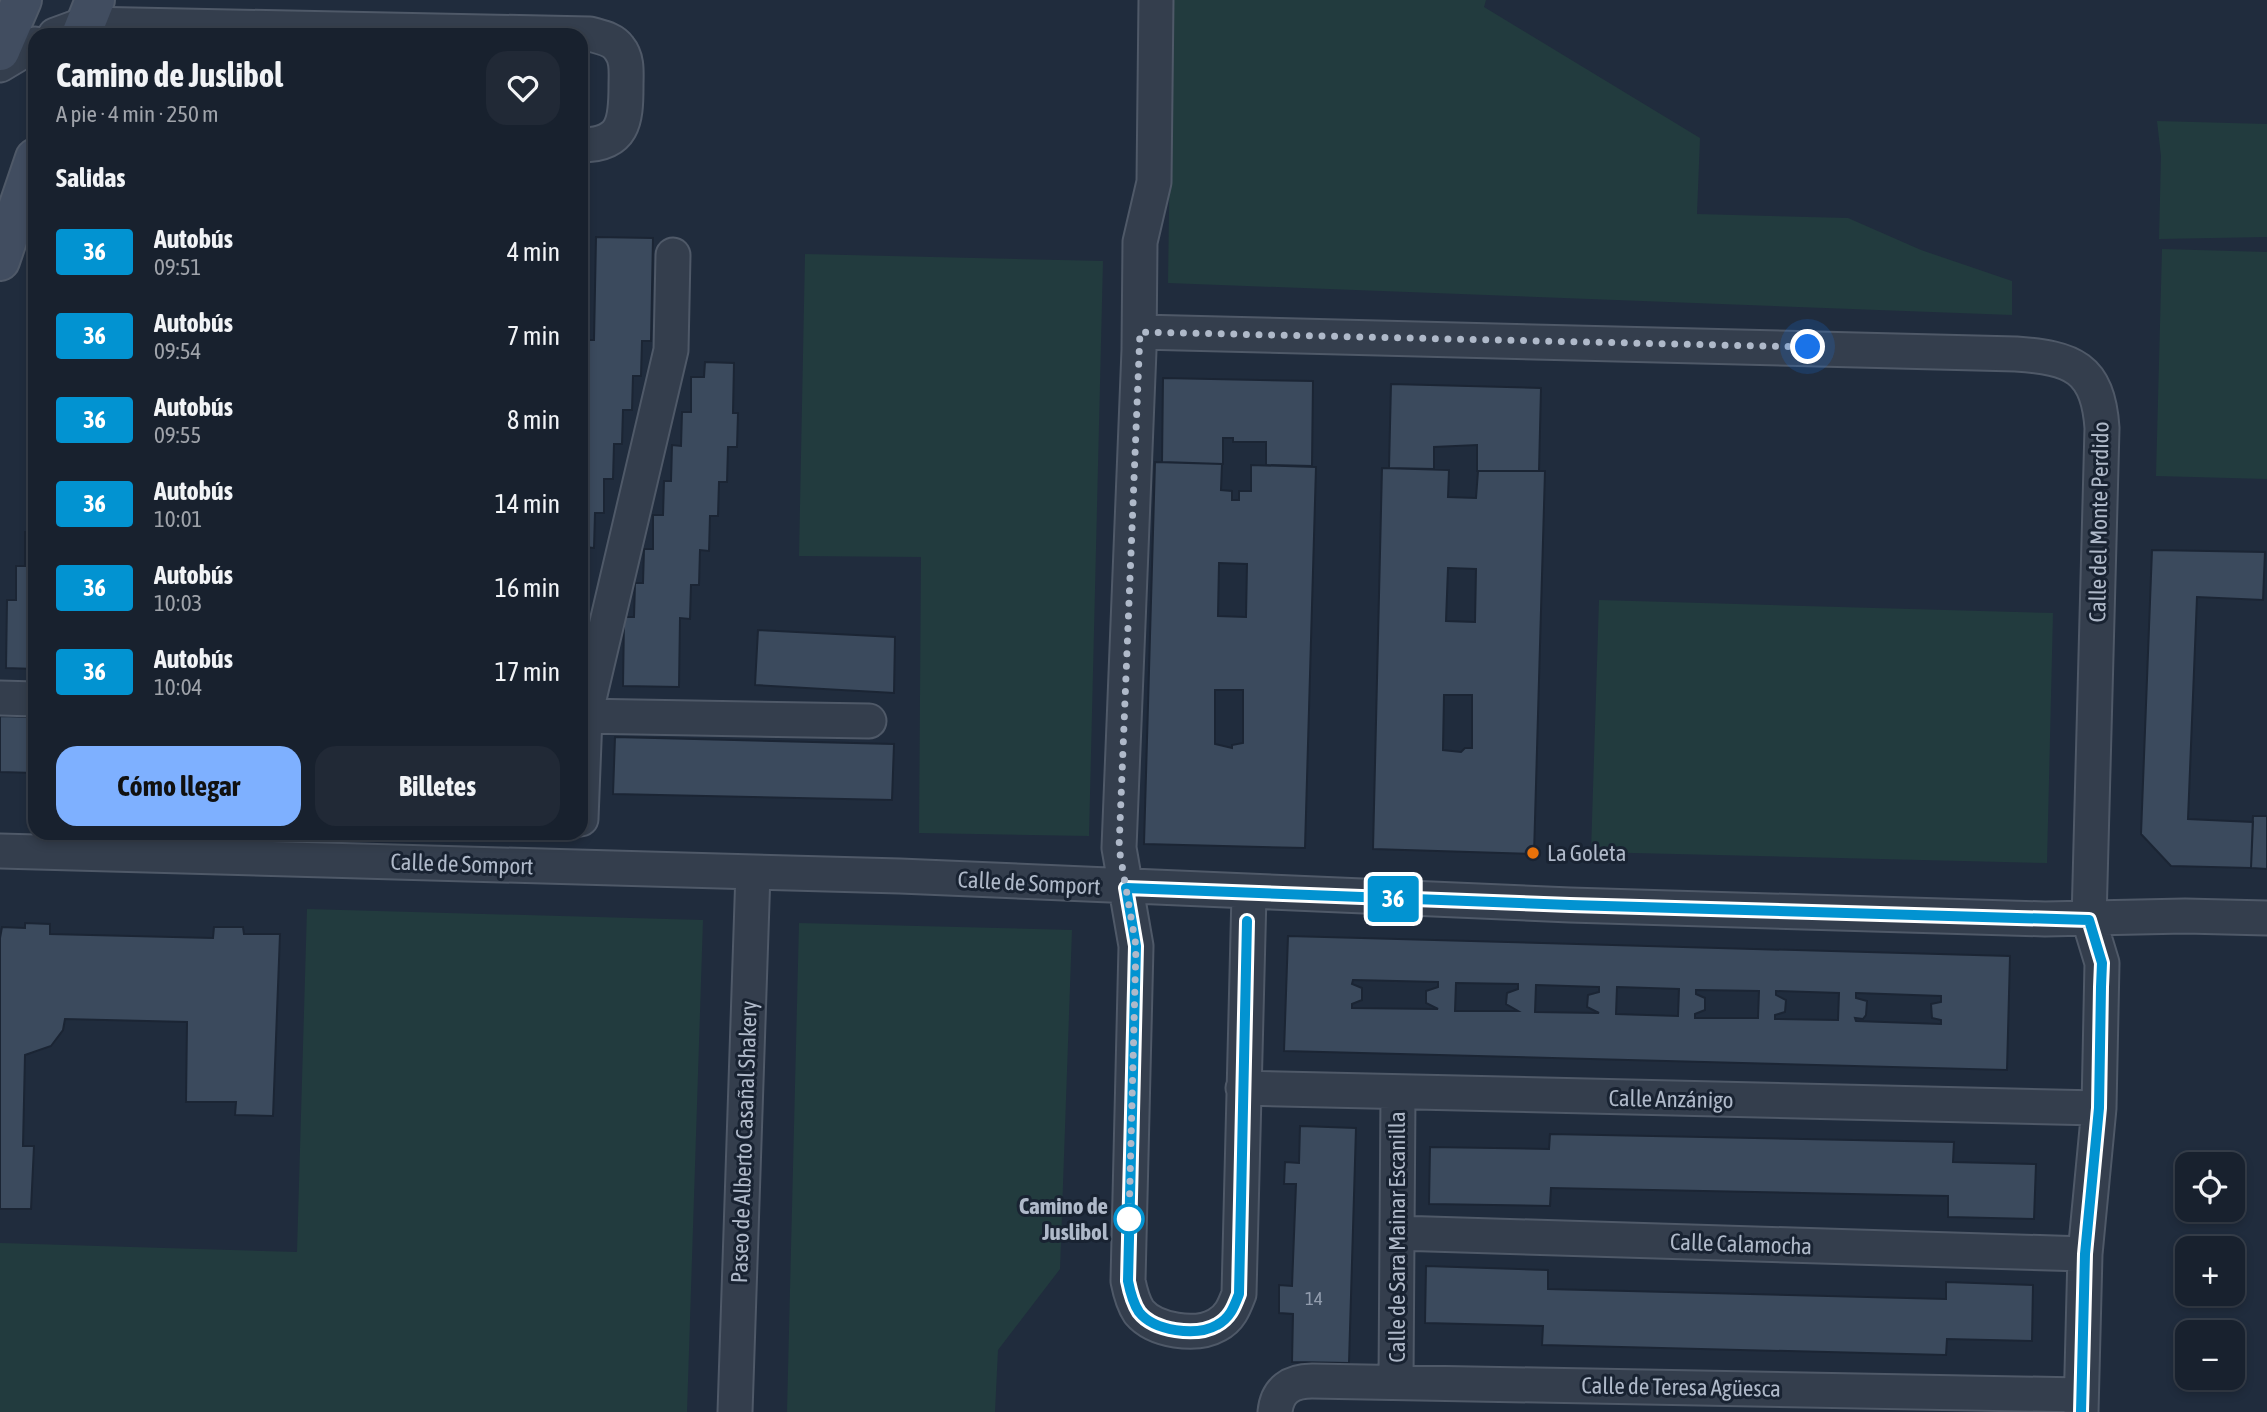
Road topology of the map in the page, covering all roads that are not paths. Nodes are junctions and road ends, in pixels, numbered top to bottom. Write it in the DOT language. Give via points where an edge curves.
graph roads {
  1 [pos="22,0"];
  2 [pos="1156,0"];
  3 [pos="79,23"];
  4 [pos="148,28"];
  5 [pos="588,34"];
  6 [pos="28,48"];
  7 [pos="0,51"];
  8 [pos="0,65"];
  9 [pos="588,144"];
  10 [pos="25,180"];
  11 [pos="673,255"];
  12 [pos="0,261"];
  13 [pos="1140,332"];
  14 [pos="588,695"];
  15 [pos="0,698"];
  16 [pos="28,699"];
  17 [pos="588,716"];
  18 [pos="869,721"];
  19 [pos="580,840"];
  20 [pos="0,851"];
  21 [pos="579,867"];
  22 [pos="753,872"];
  23 [pos="1126,888"];
  24 [pos="1249,894"];
  25 [pos="2267,918"];
  26 [pos="2089,920"];
  27 [pos="1243,1088"];
  28 [pos="1398,1093"];
  29 [pos="2099,1108"];
  30 [pos="1397,1233"];
  31 [pos="2085,1254"];
  32 [pos="1396,1381"];
  33 [pos="1279,1401"];
  34 [pos="2081,1404"];
  35 [pos="735,1412"];
  1 -- 7 [label="main road"];
  2 -- 13 [label="street" via="1154,182 1140,242"];
  3 -- 4 [label="street"];
  5 -- 9 [label="street" via="618,46 625,59 626,116 622,128 609,139"];
  6 -- 8 [label="street"];
  10 -- 12 [label="main road"];
  11 -- 14 [label="street" via="671,350"];
  13 -- 23 [label="street" via="1119,848"];
  13 -- 26 [label="street, Calle del Monte Perdido" via="1965,352 2054,356 2075,365 2093,383 2102,428"];
  15 -- 16 [label="street"];
  17 -- 18 [label="street"];
  19 -- 21 [label="street"];
  20 -- 21 [label="street, Calle de Somport"];
  21 -- 22 [label="street, Calle de Somport"];
  22 -- 23 [label="street, Calle de Somport"];
  22 -- 35 [label="street, Paseo de Alberto Casañal Shakery"];
  23 -- 24 [label="street, Calle de Somport"];
  23 -- 27 [label="street" via="1136,946 1128,1281 1140,1312 1154,1323 1172,1329 1216,1326 1231,1314 1239,1294"];
  24 -- 26 [label="street, Calle de Somport"];
  24 -- 27 [label="street"];
  25 -- 26 [label="street, Calle de Somport"];
  26 -- 29 [label="street, Calle del Monte Perdido" via="2102,963"];
  27 -- 28 [label="street, Calle Anzánigo"];
  28 -- 29 [label="street, Calle Anzánigo"];
  28 -- 30 [label="street, Calle de Sara Mainar Escanilla"];
  29 -- 31 [label="street, Calle del Monte Perdido"];
  30 -- 31 [label="street, Calle Calamocha"];
  30 -- 32 [label="street, Calle de Sara Mainar Escanilla"];
  31 -- 34 [label="street, Calle del Monte Perdido"];
  32 -- 33 [label="street, Calle de Teresa Agüesca" via="1298,1381"];
  32 -- 34 [label="street, Calle de Teresa Agüesca"];
}
